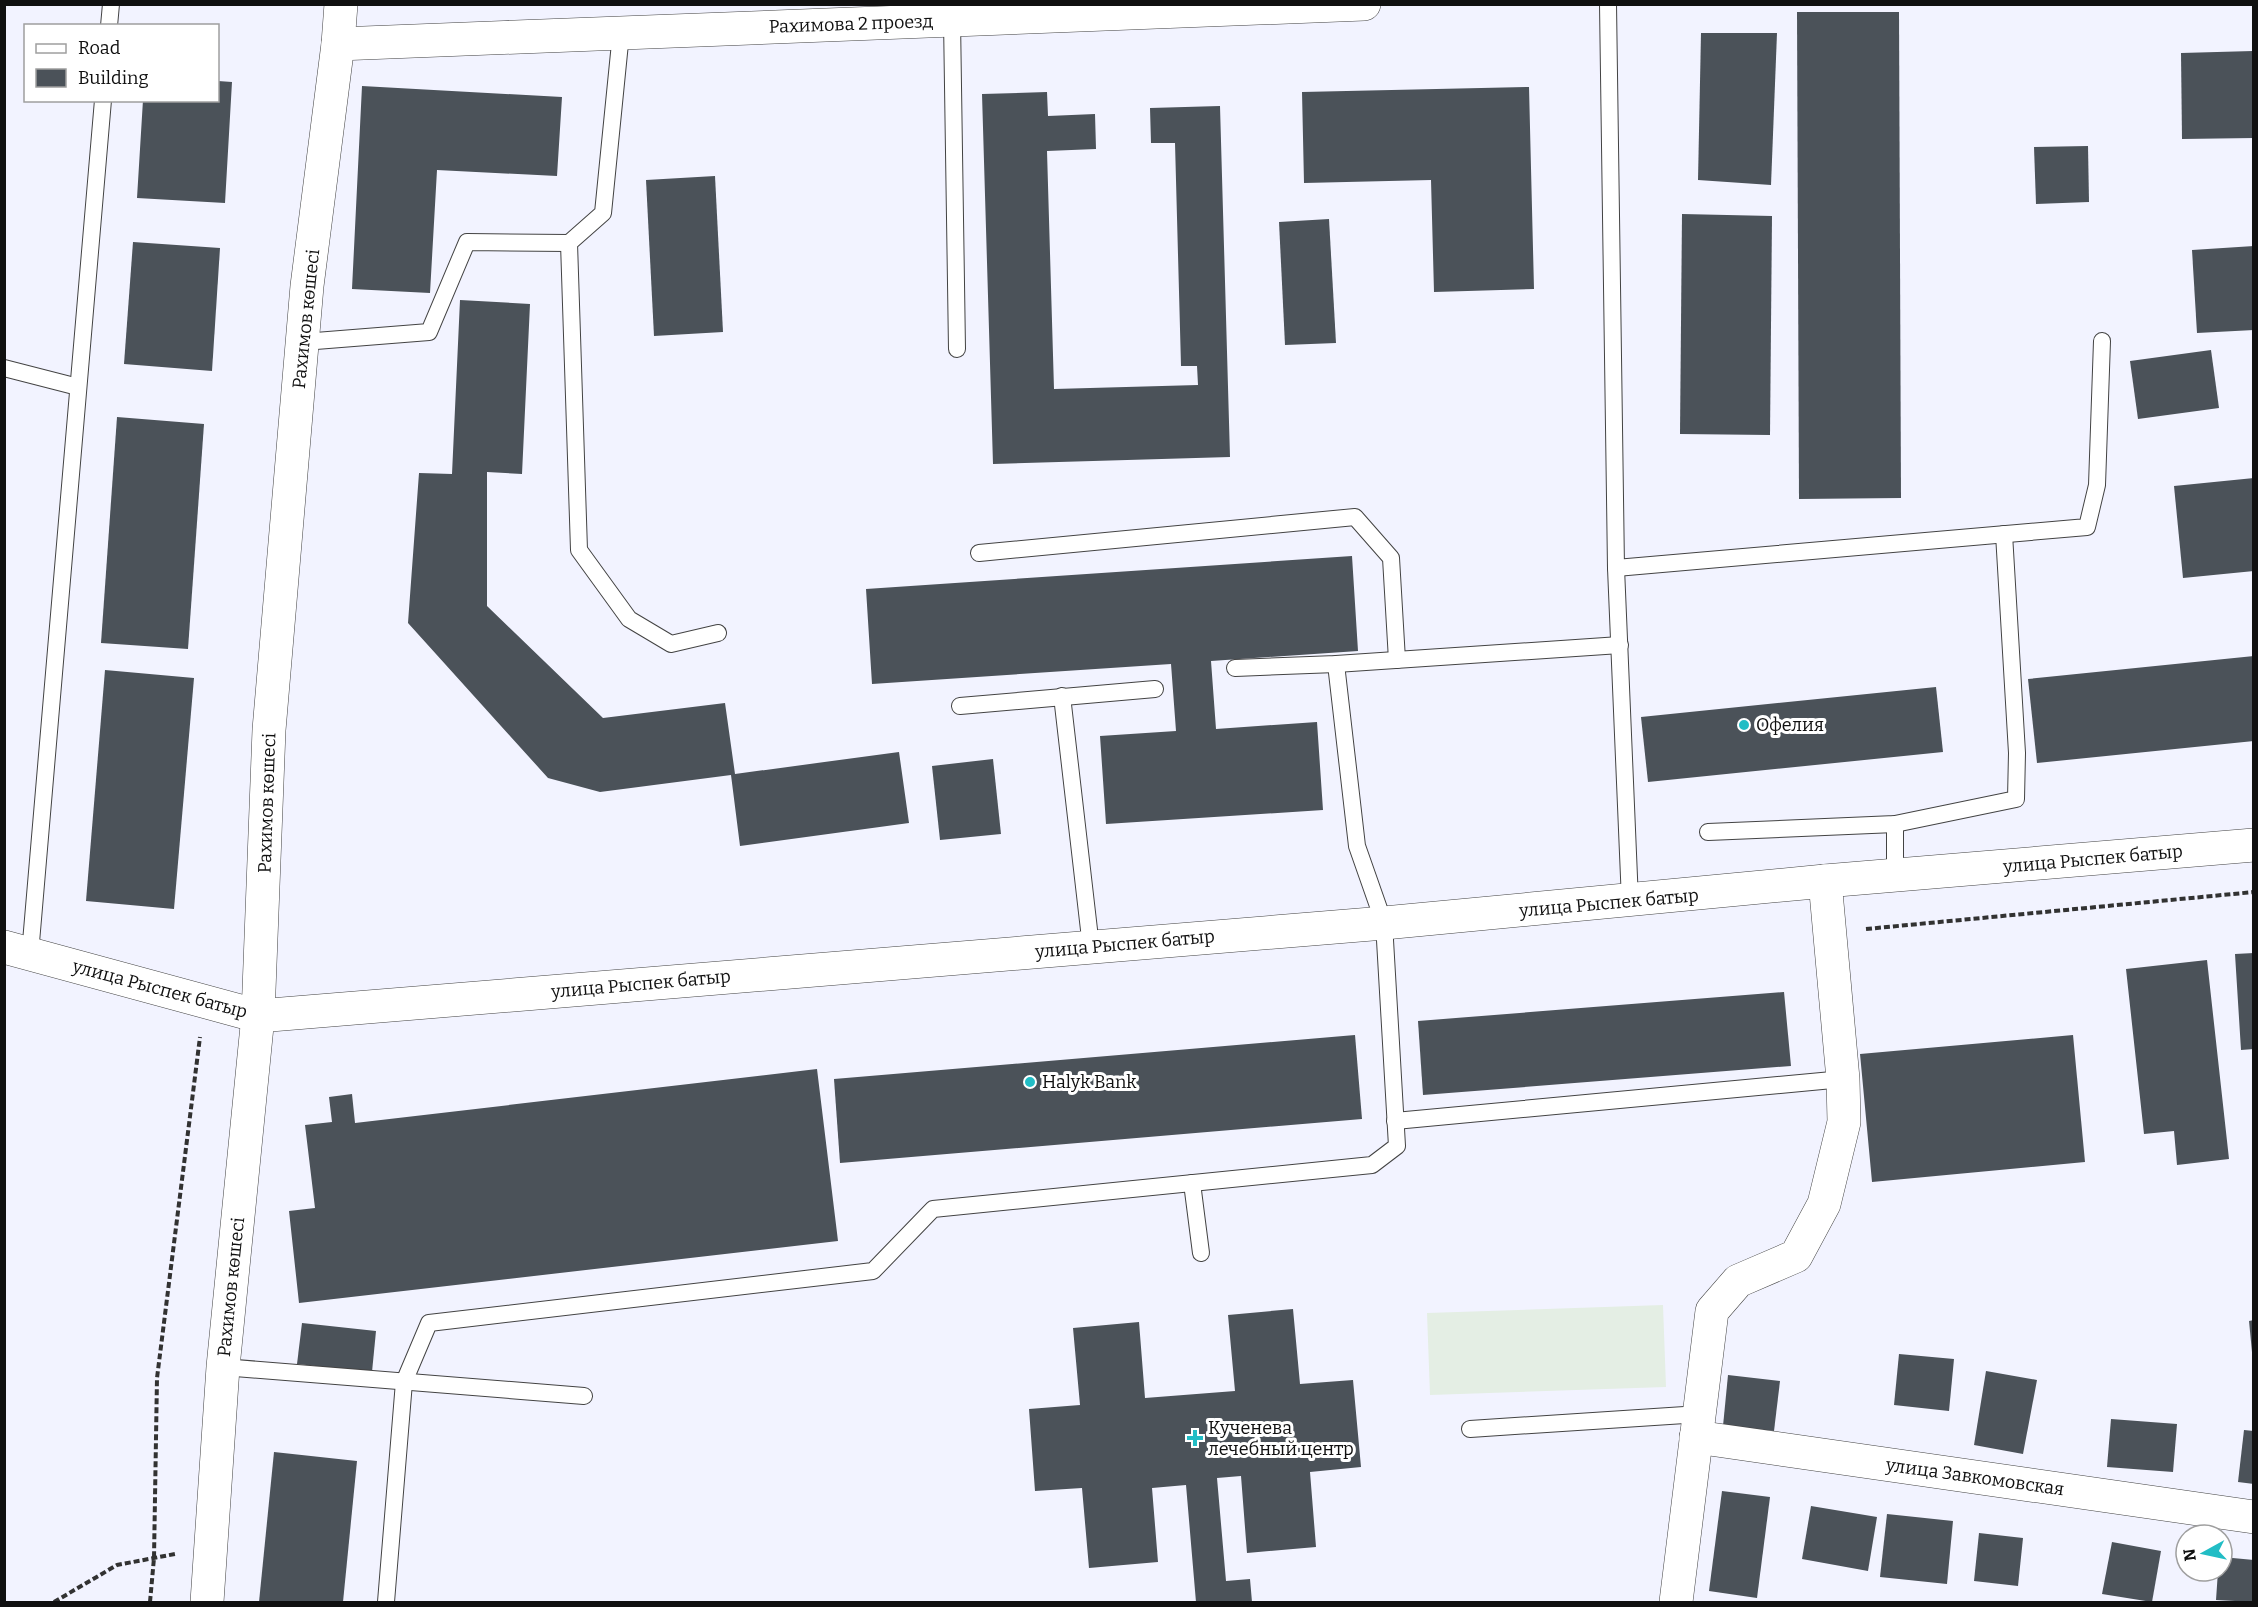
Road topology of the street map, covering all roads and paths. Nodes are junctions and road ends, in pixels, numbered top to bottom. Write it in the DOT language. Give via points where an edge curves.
graph roads {
  1 [pos="111,4"];
  2 [pos="341,4"];
  3 [pos="1364,4"];
  4 [pos="1608,4"];
  5 [pos="952,20"];
  6 [pos="109,24"];
  7 [pos="621,33"];
  8 [pos="338,44"];
  9 [pos="103,102"];
  10 [pos="569,243"];
  11 [pos="2102,341"];
  12 [pos="303,342"];
  13 [pos="957,349"];
  14 [pos="4,368"];
  15 [pos="78,387"];
  16 [pos="2004,534"];
  17 [pos="979,553"];
  18 [pos="1616,568"];
  19 [pos="718,633"];
  20 [pos="1620,645"];
  21 [pos="1397,660"];
  22 [pos="1336,664"];
  23 [pos="1235,668"];
  24 [pos="1155,688"];
  25 [pos="1062,696"];
  26 [pos="960,706"];
  27 [pos="1895,824"];
  28 [pos="1708,832"];
  29 [pos="2253,845"];
  30 [pos="1895,875"];
  31 [pos="1825,881"];
  32 [pos="2253,892"];
  33 [pos="1630,901"];
  34 [pos="1384,923"];
  35 [pos="1829,933"];
  36 [pos="1091,947"];
  37 [pos="17,951"];
  38 [pos="205,1000"];
  39 [pos="258,1016"];
  40 [pos="1843,1079"];
  41 [pos="1395,1121"];
  42 [pos="1192,1183"];
  43 [pos="1201,1253"];
  44 [pos="222,1367"];
  45 [pos="404,1382"];
  46 [pos="584,1396"];
  47 [pos="1698,1425"];
  48 [pos="1470,1429"];
  49 [pos="2253,1517"];
  50 [pos="211,1548"];
  51 [pos="154,1558"];
  52 [pos="54,1602"];
  53 [pos="150,1602"];
  54 [pos="207,1602"];
  55 [pos="386,1602"];
  56 [pos="1676,1602"];
  1 -- 6 [label="lane"];
  2 -- 8 [label="street, Рахимов көшесі"];
  3 -- 5 [label="street, Рахимова 2 проезд"];
  4 -- 18 [label="lane"];
  5 -- 7 [label="street, Рахимова 2 проезд"];
  5 -- 13 [label="lane"];
  7 -- 8 [label="street, Рахимова 2 проезд"];
  7 -- 10 [label="lane" via="603,213"];
  8 -- 12 [label="street, Рахимов көшесі"];
  9 -- 15 [label="lane"];
  10 -- 12 [label="lane" via="467,242 429,332"];
  10 -- 19 [label="lane" via="579,550 629,619 671,644"];
  11 -- 16 [label="lane" via="2097,485 2087,527"];
  12 -- 39 [label="street, Рахимов көшесі" via="269,730"];
  14 -- 15 [label="lane"];
  15 -- 37 [label="lane"];
  16 -- 18 [label="lane"];
  16 -- 27 [label="lane" via="2017,753 2016,800"];
  17 -- 21 [label="lane" via="1354,518 1391,558"];
  18 -- 20 [label="lane"];
  20 -- 21 [label="lane"];
  20 -- 33 [label="lane"];
  21 -- 22 [label="lane"];
  22 -- 23 [label="lane"];
  22 -- 34 [label="lane" via="1357,846"];
  24 -- 25 [label="lane"];
  25 -- 26 [label="lane"];
  25 -- 36 [label="lane"];
  27 -- 28 [label="lane"];
  27 -- 30 [label="lane"];
  29 -- 30 [label="street, улица Рыспек батыр"];
  30 -- 31 [label="street, улица Рыспек батыр"];
  31 -- 33 [label="street, улица Рыспек батыр"];
  31 -- 35 [label="street"];
  32 -- 35 [label="path"];
  33 -- 34 [label="street, улица Рыспек батыр"];
  34 -- 36 [label="street, улица Рыспек батыр"];
  34 -- 41 [label="lane"];
  35 -- 40 [label="street"];
  36 -- 39 [label="street, улица Рыспек батыр"];
  37 -- 38 [label="street, улица Рыспек батыр"];
  38 -- 39 [label="street, улица Рыспек батыр"];
  38 -- 51 [label="path" via="157,1378"];
  39 -- 44 [label="street, Рахимов көшесі"];
  40 -- 41 [label="lane"];
  40 -- 47 [label="street" via="1844,1122 1824,1204 1796,1256 1738,1281 1712,1311"];
  41 -- 42 [label="lane" via="1397,1146 1372,1165"];
  42 -- 43 [label="lane"];
  42 -- 45 [label="lane" via="933,1209 873,1271 429,1323"];
  44 -- 45 [label="lane"];
  44 -- 50 [label="street, Рахимов көшесі"];
  45 -- 46 [label="lane"];
  45 -- 55 [label="lane"];
  47 -- 48 [label="lane"];
  47 -- 49 [label="street, улица Завкомовская"];
  47 -- 56 [label="street"];
  50 -- 51 [label="path"];
  50 -- 54 [label="street, Рахимов көшесі"];
  51 -- 52 [label="path" via="117,1565"];
  51 -- 53 [label="path"];
}
